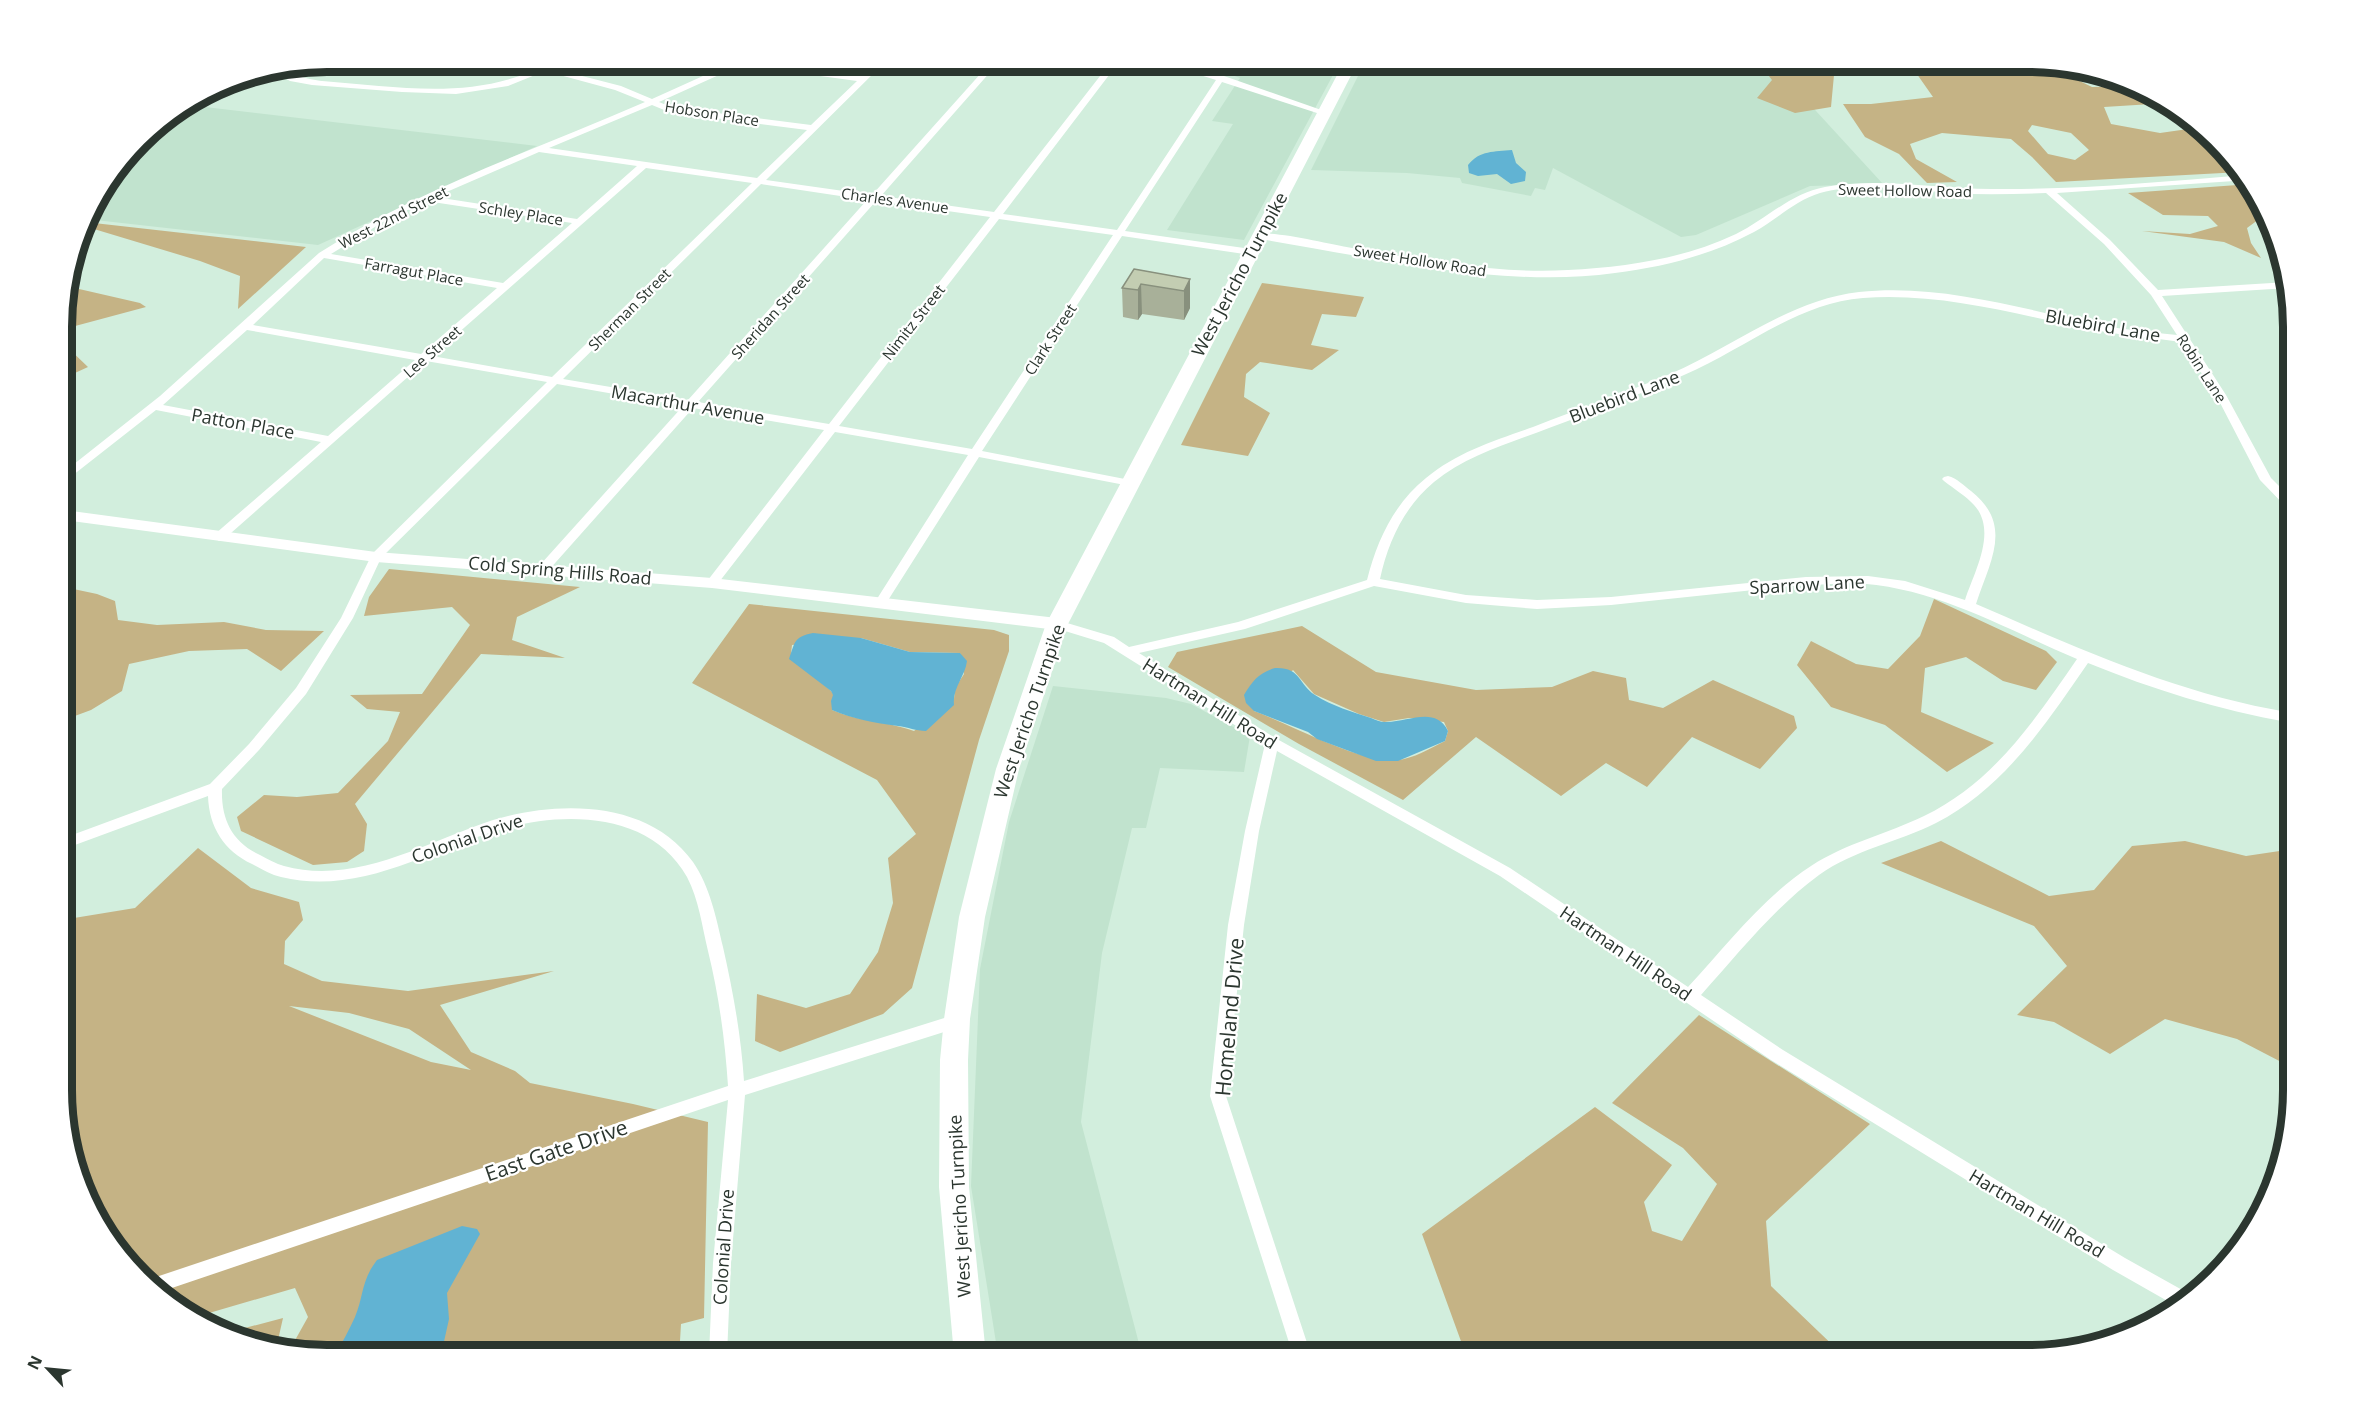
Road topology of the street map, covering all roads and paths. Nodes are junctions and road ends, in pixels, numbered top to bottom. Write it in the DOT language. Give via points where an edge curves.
graph roads {
  1 [pos="536,72"];
  2 [pos="556,72"];
  3 [pos="718,72"];
  4 [pos="813,72"];
  5 [pos="871,72"];
  6 [pos="986,72"];
  7 [pos="1107,72"];
  8 [pos="1201,72"];
  9 [pos="1345,72"];
  10 [pos="285,76"];
  11 [pos="1221,78"];
  12 [pos="864,79"];
  13 [pos="654,102"];
  14 [pos="1323,112"];
  15 [pos="813,128"];
  16 [pos="539,150"];
  17 [pos="644,165"];
  18 [pos="2235,179"];
  19 [pos="759,181"];
  20 [pos="2048,190"];
  21 [pos="876,197"];
  22 [pos="426,198"];
  23 [pos="996,215"];
  24 [pos="580,222"];
  25 [pos="1120,233"];
  26 [pos="1260,236"];
  27 [pos="1251,252"];
  28 [pos="322,255"];
  29 [pos="2280,286"];
  30 [pos="507,287"];
  31 [pos="2155,293"];
  32 [pos="245,327"];
  33 [pos="2183,339"];
  34 [pos="423,359"];
  35 [pos="556,381"];
  36 [pos="690,405"];
  37 [pos="155,407"];
  38 [pos="831,429"];
  39 [pos="331,440"];
  40 [pos="975,453"];
  41 [pos="72,472"];
  42 [pos="1948,479"];
  43 [pos="1130,483"];
  44 [pos="2283,497"];
  45 [pos="72,516"];
  46 [pos="219,537"];
  47 [pos="376,556"];
  48 [pos="544,568"];
  49 [pos="1373,582"];
  50 [pos="712,583"];
  51 [pos="881,602"];
  52 [pos="1969,607"];
  53 [pos="1058,624"];
  54 [pos="1129,651"];
  55 [pos="2085,657"];
  56 [pos="2283,716"];
  57 [pos="1272,742"];
  58 [pos="215,788"];
  59 [pos="72,841"];
  60 [pos="1690,996"];
  61 [pos="957,1021"];
  62 [pos="736,1090"];
  63 [pos="161,1283"];
  64 [pos="2177,1296"];
  65 [pos="718,1345"];
  66 [pos="969,1345"];
  67 [pos="1299,1345"];
  1 -- 10 [label="street" via="499,85 447,92 315,82"];
  2 -- 13 [label="street, Hobson Place"];
  3 -- 13 [label="street, West 22nd Street"];
  4 -- 12 [label="street"];
  5 -- 12 [label="street, Sherman Street"];
  6 -- 21 [label="street, Sheridan Street"];
  7 -- 23 [label="street, Nimitz Street"];
  8 -- 11 [label="street"];
  9 -- 14 [label="main road, West Jericho Turnpike"];
  11 -- 14 [label="street"];
  11 -- 25 [label="street, Clark Street"];
  12 -- 15 [label="street, Sherman Street"];
  13 -- 15 [label="street, Hobson Place" via="669,109"];
  13 -- 16 [label="street, West 22nd Street"];
  14 -- 26 [label="main road, West Jericho Turnpike"];
  15 -- 19 [label="street, Sherman Street"];
  16 -- 17 [label="street, Charles Avenue"];
  16 -- 22 [label="street, West 22nd Street"];
  17 -- 19 [label="street, Charles Avenue"];
  17 -- 24 [label="street, Lee Street"];
  18 -- 20 [label="street, Sweet Hollow Road"];
  19 -- 21 [label="street, Charles Avenue"];
  19 -- 35 [label="street, Sherman Street"];
  20 -- 26 [label="street, Sweet Hollow Road" via="1825,189 1797,199 1762,224 1695,254 1613,271 1497,272"];
  20 -- 31 [label="street, Robin Lane" via="2107,242"];
  21 -- 23 [label="street, Charles Avenue"];
  21 -- 36 [label="street, Sheridan Street"];
  22 -- 24 [label="street, Schley Place"];
  22 -- 28 [label="street, West 22nd Street" via="370,225"];
  23 -- 25 [label="street, Charles Avenue"];
  23 -- 38 [label="street, Nimitz Street"];
  24 -- 30 [label="street, Lee Street"];
  25 -- 27 [label="street, Charles Avenue"];
  25 -- 40 [label="street, Clark Street"];
  26 -- 27 [label="main road, West Jericho Turnpike"];
  27 -- 43 [label="main road, West Jericho Turnpike"];
  28 -- 30 [label="street, Farragut Place"];
  28 -- 32 [label="street, West 22nd Street"];
  29 -- 31 [label="street"];
  30 -- 34 [label="street, Lee Street"];
  31 -- 33 [label="street, Robin Lane"];
  32 -- 34 [label="street, Macarthur Avenue"];
  32 -- 37 [label="street, West 22nd Street"];
  33 -- 44 [label="street, Robin Lane" via="2222,396 2266,480"];
  33 -- 49 [label="street, Bluebird Lane" via="2103,328 1928,294 1858,295 1826,301 1772,323 1691,369 1493,443 1457,462 1430,480 1407,503 1389,529"];
  34 -- 35 [label="street, Macarthur Avenue"];
  34 -- 39 [label="street, Lee Street"];
  35 -- 36 [label="street, Macarthur Avenue"];
  35 -- 47 [label="street, Sherman Street"];
  36 -- 38 [label="street, Macarthur Avenue"];
  36 -- 48 [label="street, Sheridan Street"];
  37 -- 39 [label="street, Patton Place"];
  37 -- 41 [label="street, West 22nd Street"];
  38 -- 40 [label="street, Macarthur Avenue"];
  38 -- 50 [label="street, Nimitz Street"];
  39 -- 46 [label="street, Lee Street"];
  40 -- 43 [label="street, Macarthur Avenue"];
  40 -- 51 [label="street, Clark Street"];
  42 -- 52 [label="street" via="1980,504 1991,525 1989,546"];
  43 -- 53 [label="main road, West Jericho Turnpike"];
  45 -- 46 [label="street, Cold Spring Hills Road"];
  46 -- 47 [label="street, Cold Spring Hills Road"];
  47 -- 48 [label="street, Cold Spring Hills Road"];
  47 -- 58 [label="street" via="347,618 301,691"];
  48 -- 50 [label="street, Cold Spring Hills Road"];
  49 -- 52 [label="street, Sparrow Lane" via="1481,603 1540,605 1819,579 1856,579 1921,590"];
  49 -- 54 [label="street" via="1240,626"];
  50 -- 51 [label="street, Cold Spring Hills Road"];
  51 -- 53 [label="street, Cold Spring Hills Road"];
  52 -- 55 [label="street, Sparrow Lane"];
  53 -- 54 [label="street, Hartman Hill Road" via="1109,640"];
  53 -- 61 [label="main road, West Jericho Turnpike" via="1028,700 997,803 973,911"];
  54 -- 57 [label="street, Hartman Hill Road"];
  55 -- 56 [label="street, Sparrow Lane" via="2180,692"];
  55 -- 60 [label="street" via="2023,746 1995,775 1929,820 1856,849 1816,870"];
  57 -- 60 [label="street, Hartman Hill Road" via="1505,872"];
  57 -- 67 [label="street, Homeland Drive" via="1236,925 1218,1096"];
  58 -- 59 [label="street"];
  58 -- 62 [label="street, Colonial Drive" via="214,806 224,836 262,866 301,876 346,876 387,866 469,834 532,816 570,812 636,824 666,841 688,867 702,894 728,999"];
  60 -- 64 [label="street, Hartman Hill Road" via="1851,1101"];
  61 -- 62 [label="street, East Gate Drive"];
  61 -- 66 [label="main road, West Jericho Turnpike" via="952,1148"];
  62 -- 63 [label="street, East Gate Drive"];
  62 -- 65 [label="street, Colonial Drive" via="718,1295"];
}
